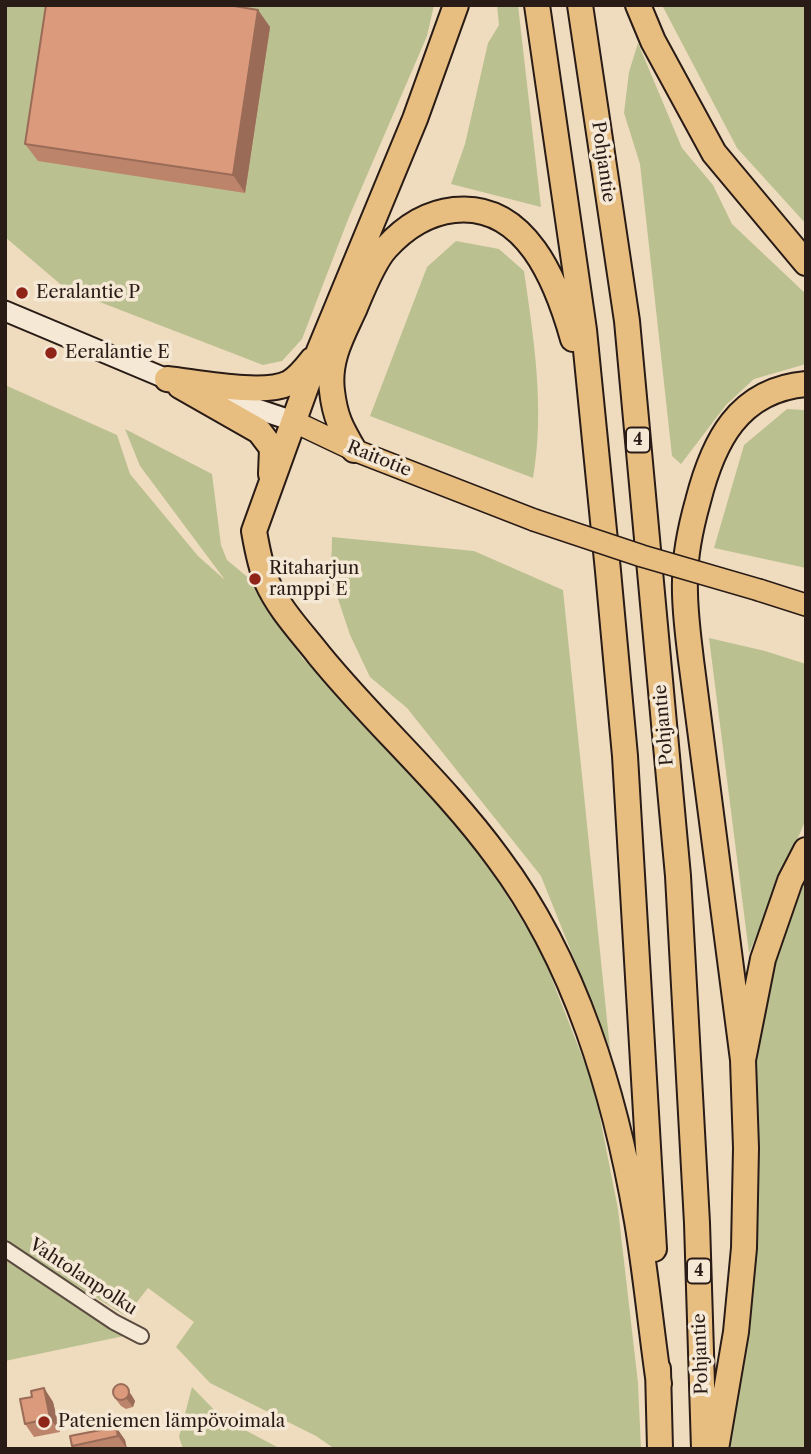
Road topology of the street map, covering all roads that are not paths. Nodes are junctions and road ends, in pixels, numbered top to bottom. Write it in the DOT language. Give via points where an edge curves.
graph roads {
  1 [pos="456,5"];
  2 [pos="537,5"];
  3 [pos="580,5"];
  4 [pos="638,5"];
  5 [pos="806,263"];
  6 [pos="5,310"];
  7 [pos="319,351"];
  8 [pos="167,379"];
  9 [pos="806,384"];
  10 [pos="592,408"];
  11 [pos="293,421"];
  12 [pos="354,450"];
  13 [pos="270,483"];
  14 [pos="759,590"];
  15 [pos="806,597"];
  16 [pos="806,605"];
  17 [pos="806,850"];
  18 [pos="743,1060"];
  19 [pos="5,1249"];
  20 [pos="141,1336"];
  21 [pos="659,1384"];
  22 [pos="660,1449"];
  23 [pos="704,1449"];
  24 [pos="716,1449"];
  1 -- 7 [label="highway" via="415,119"];
  2 -- 10 [label="highway"];
  3 -- 23 [label="highway, Pohjantie / 4" via="627,321 678,876"];
  4 -- 5 [label="highway" via="714,153"];
  6 -- 8 [label="main road, Raitotie"];
  7 -- 8 [label="highway" via="299,376 278,386 234,387"];
  7 -- 11 [label="highway"];
  8 -- 11 [label="main road, Raitotie"];
  8 -- 13 [label="highway" via="259,431 272,448"];
  9 -- 18 [label="highway" via="771,392 729,425 709,464 686,560 691,660"];
  10 -- 12 [label="highway" via="557,289 526,238 490,214 468,208 443,211 407,227 384,250 333,355 331,388 337,422"];
  10 -- 21 [label="highway" via="625,756 650,1149"];
  11 -- 12 [label="main road, Raitotie"];
  11 -- 13 [label="highway"];
  12 -- 14 [label="main road, Raitotie, bridge" via="534,520"];
  13 -- 21 [label="highway" via="254,531 267,582 281,607 336,676 498,858 552,946 582,1014 621,1144 637,1222"];
  14 -- 15 [label="main road, Raitotie"];
  14 -- 16 [label="main road, Raitotie"];
  17 -- 18 [label="highway" via="790,881 764,959"];
  18 -- 24 [label="highway" via="744,1248 736,1332"];
  19 -- 20 [label="street, Vahtolanpolku"];
  21 -- 22 [label="highway"];
}
